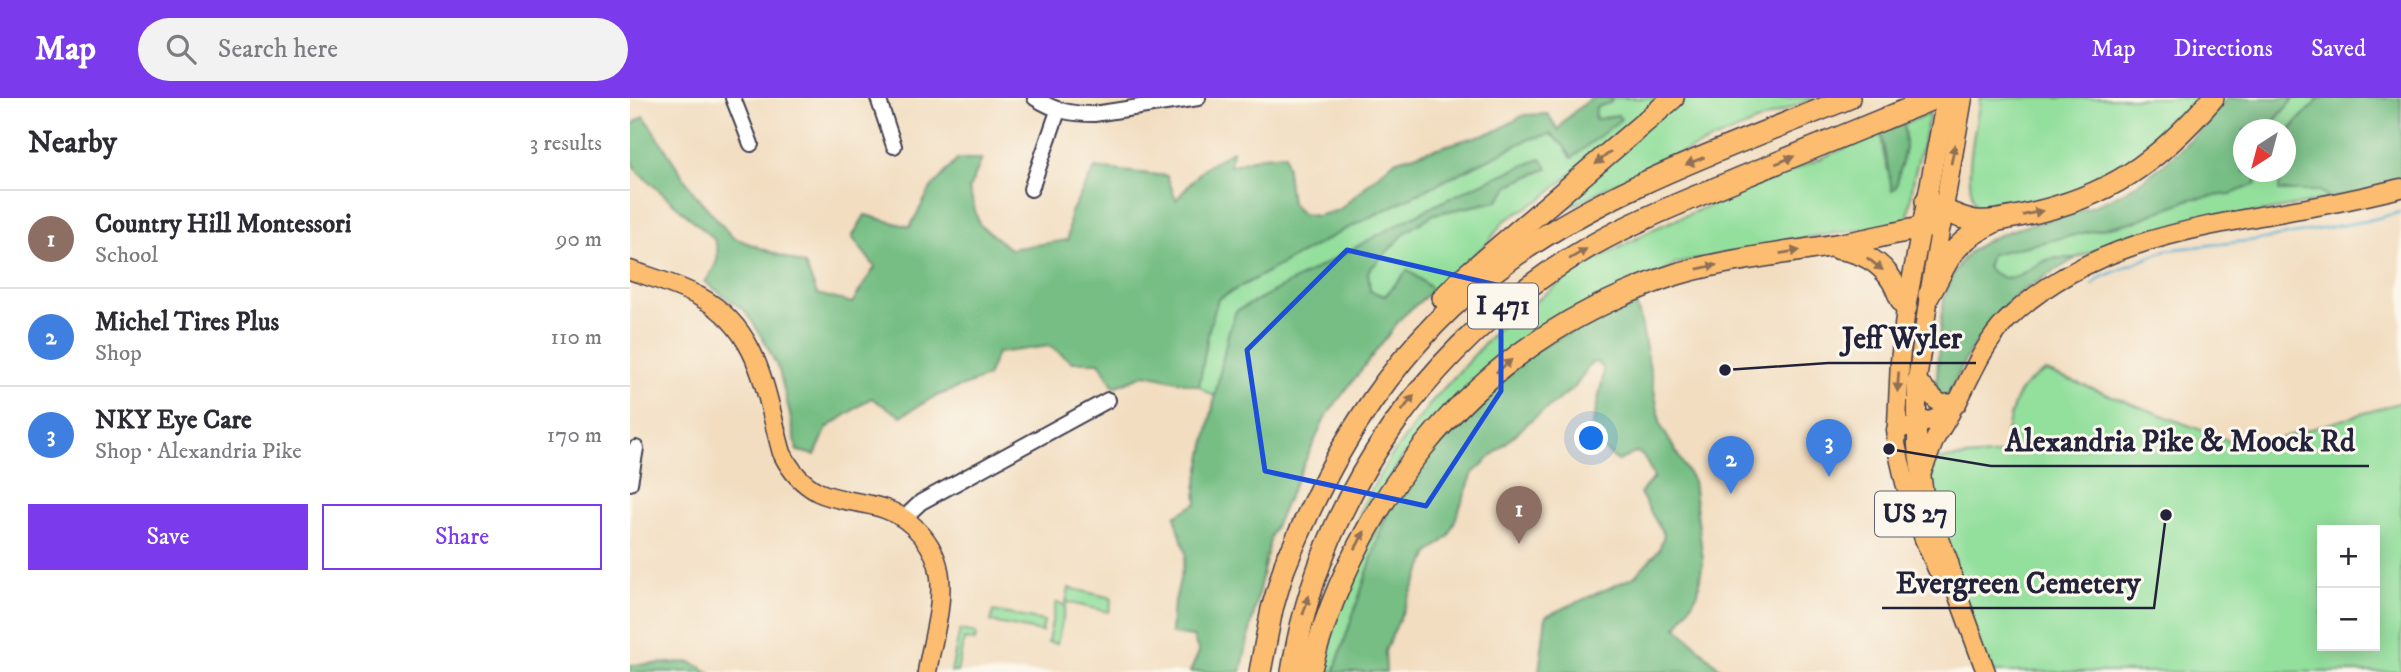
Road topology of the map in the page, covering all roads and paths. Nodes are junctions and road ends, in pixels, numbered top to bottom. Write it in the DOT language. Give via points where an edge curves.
graph roads {
  1 [pos="733,98"];
  2 [pos="878,98"];
  3 [pos="1035,98"];
  4 [pos="1198,98"];
  5 [pos="1673,98"];
  6 [pos="1849,98"];
  7 [pos="1935,98"];
  8 [pos="1946,98"];
  9 [pos="1964,98"];
  10 [pos="2213,98"];
  11 [pos="1058,111"];
  12 [pos="751,144"];
  13 [pos="894,146"];
  14 [pos="2401,188"];
  15 [pos="1031,189"];
  16 [pos="1933,216"];
  17 [pos="1999,220"];
  18 [pos="1823,247"];
  19 [pos="630,270"];
  20 [pos="1928,295"];
  21 [pos="1906,309"];
  22 [pos="1917,381"];
  23 [pos="1108,400"];
  24 [pos="1957,403"];
  25 [pos="1896,422"];
  26 [pos="1916,423"];
  27 [pos="636,448"];
  28 [pos="1920,475"];
  29 [pos="630,483"];
  30 [pos="904,519"];
  31 [pos="1284,569"];
  32 [pos="1955,588"];
  33 [pos="926,672"];
  34 [pos="1260,672"];
  35 [pos="1292,672"];
  36 [pos="1310,672"];
  37 [pos="1986,672"];
  1 -- 12 [label="street"];
  2 -- 13 [label="street"];
  3 -- 11 [label="street"];
  4 -- 11 [label="street" via="1094,114"];
  5 -- 31 [label="highway, one-way" via="1464,277 1378,369 1334,436 1310,484"];
  6 -- 31 [label="highway, I 471, one-way" via="1611,199 1505,262 1457,302 1370,402 1334,460"];
  35 -- 7 [label="highway, I 471, one-way" via="1311,589 1362,474 1407,403 1489,318 1540,277 1624,228"];
  8 -- 16 [label="main road, US 27"];
  16 -- 9 [label="main road, US 27, one-way"];
  17 -- 10 [label="highway, one-way" via="2068,204 2119,181 2157,155"];
  11 -- 15 [label="street"];
  14 -- 24 [label="main road" via="2163,236 2107,255 2051,285 2005,322 1976,364"];
  16 -- 17 [label="highway"];
  16 -- 18 [label="highway"];
  16 -- 20 [label="main road, US 27"];
  16 -- 21 [label="main road, US 27"];
  17 -- 20 [label="highway" via="1961,243"];
  18 -- 21 [label="highway, one-way" via="1867,256 1893,282"];
  36 -- 18 [label="highway, one-way" via="1346,568 1373,516 1416,452 1488,379 1549,334 1605,302 1643,287 1684,272"];
  19 -- 30 [label="main road" via="700,297 732,322 756,359 782,453 802,482 824,494 884,509"];
  20 -- 22 [label="main road, US 27"];
  21 -- 25 [label="main road, US 27, one-way"];
  22 -- 24 [label="main road" via="1940,404"];
  22 -- 26 [label="main road, US 27"];
  23 -- 30 [label="street" via="921,502"];
  24 -- 26 [label="main road" via="1940,418"];
  24 -- 28 [label="main road"];
  25 -- 26 [label="main road"];
  25 -- 32 [label="main road, US 27" via="1896,444 1914,512 1937,569"];
  26 -- 28 [label="main road, US 27"];
  27 -- 29 [label="street"];
  28 -- 32 [label="main road, US 27"];
  30 -- 33 [label="main road" via="926,541 940,574 941,601"];
  31 -- 34 [label="highway, I 471"];
  32 -- 37 [label="main road, US 27"];
}
